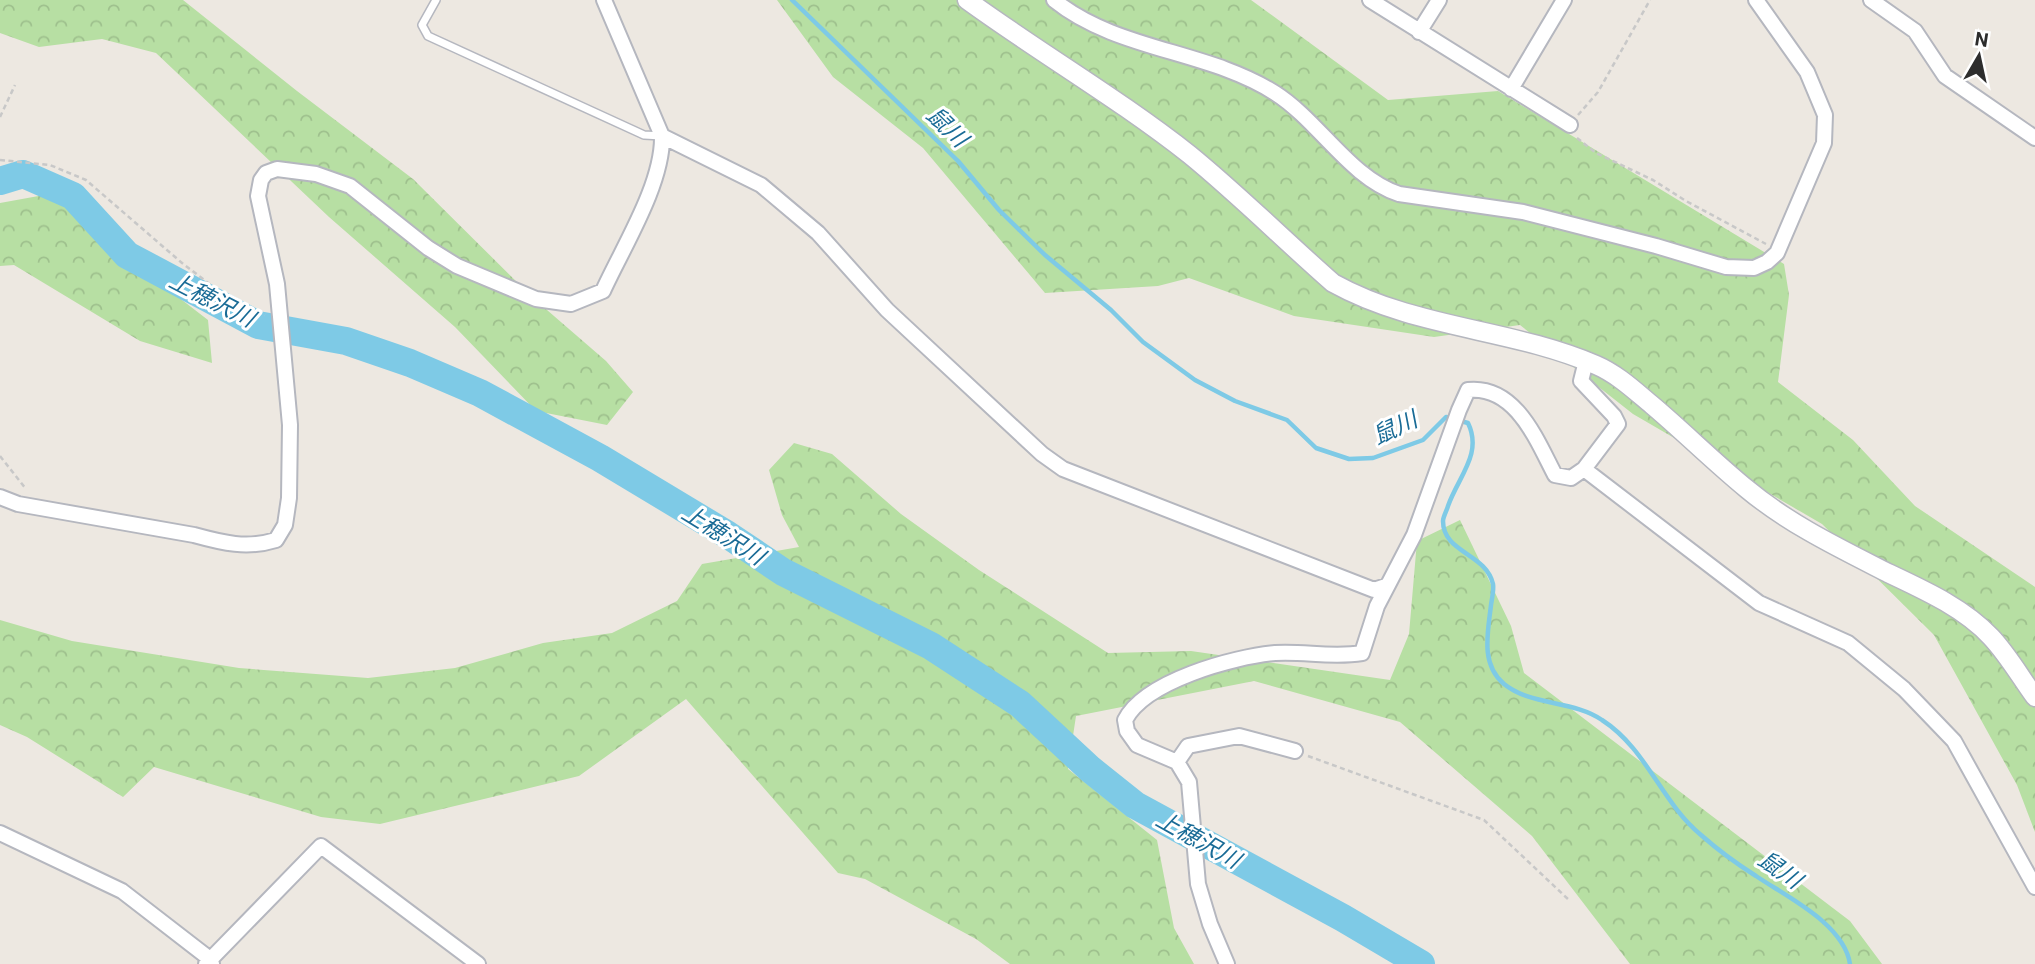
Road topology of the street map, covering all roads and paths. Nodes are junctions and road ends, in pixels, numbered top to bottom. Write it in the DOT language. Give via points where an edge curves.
graph roads {
  1 [pos="436,0"];
  2 [pos="604,0"];
  3 [pos="967,0"];
  4 [pos="1054,0"];
  5 [pos="1370,0"];
  6 [pos="1439,0"];
  7 [pos="1563,0"];
  8 [pos="1650,0"];
  9 [pos="1756,0"];
  10 [pos="1871,0"];
  11 [pos="1419,32"];
  12 [pos="15,85"];
  13 [pos="1511,89"];
  14 [pos="0,117"];
  15 [pos="1570,125"];
  16 [pos="662,136"];
  17 [pos="2035,138"];
  18 [pos="0,160"];
  19 [pos="1777,253"];
  20 [pos="279,316"];
  21 [pos="1586,361"];
  22 [pos="0,456"];
  23 [pos="1584,469"];
  24 [pos="0,497"];
  25 [pos="42,508"];
  26 [pos="1387,586"];
  27 [pos="2035,697"];
  28 [pos="1295,751"];
  29 [pos="1177,762"];
  30 [pos="0,833"];
  31 [pos="2035,887"];
  32 [pos="1569,901"];
  33 [pos="209,962"];
  34 [pos="478,964"];
  35 [pos="1227,964"];
  1 -- 16 [label="lane" via="422,25 428,36 644,135"];
  2 -- 16 [label="street"];
  3 -- 21 [label="street" via="1190,156 1333,283 1416,318 1546,346"];
  4 -- 19 [label="street" via="1085,22 1234,73 1274,92 1387,190 1523,212 1726,267 1754,268"];
  5 -- 11 [label="street"];
  6 -- 11 [label="street"];
  7 -- 13 [label="street"];
  8 -- 15 [label="path" via="1598,92"];
  9 -- 19 [label="street" via="1807,72 1825,115 1824,143"];
  10 -- 17 [label="street" via="1914,32 1945,76"];
  11 -- 13 [label="street"];
  12 -- 14 [label="path"];
  13 -- 15 [label="street"];
  15 -- 19 [label="path" via="1573,134 1596,153 1653,180"];
  16 -- 20 [label="street" via="662,155 652,187 603,291 571,304 536,299 457,266 350,186 317,174 277,169 266,173 258,196 277,284"];
  16 -- 26 [label="street" via="761,185 818,233 896,319 1063,469 1374,590"];
  18 -- 20 [label="path" via="50,165 86,180 228,298 264,315"];
  20 -- 25 [label="street" via="290,461 285,525 276,540 256,546 218,542"];
  21 -- 23 [label="street" via="1581,381 1618,424"];
  21 -- 27 [label="street" via="1625,382 1747,489 1787,518 1959,611 1991,637"];
  22 -- 25 [label="path"];
  23 -- 26 [label="street" via="1571,478 1555,475 1526,420 1506,401 1479,389 1468,390 1414,535"];
  23 -- 31 [label="street" via="1759,603 1848,642 1904,689 1954,741"];
  24 -- 25 [label="street"];
  26 -- 29 [label="street" via="1362,653 1243,657 1202,669 1146,695 1125,720 1127,731 1137,745"];
  28 -- 29 [label="street" via="1239,736 1188,746"];
  28 -- 32 [label="path" via="1484,820"];
  29 -- 35 [label="street" via="1189,782 1198,884"];
  30 -- 33 [label="street" via="122,891"];
  33 -- 34 [label="street" via="321,846"];
}
